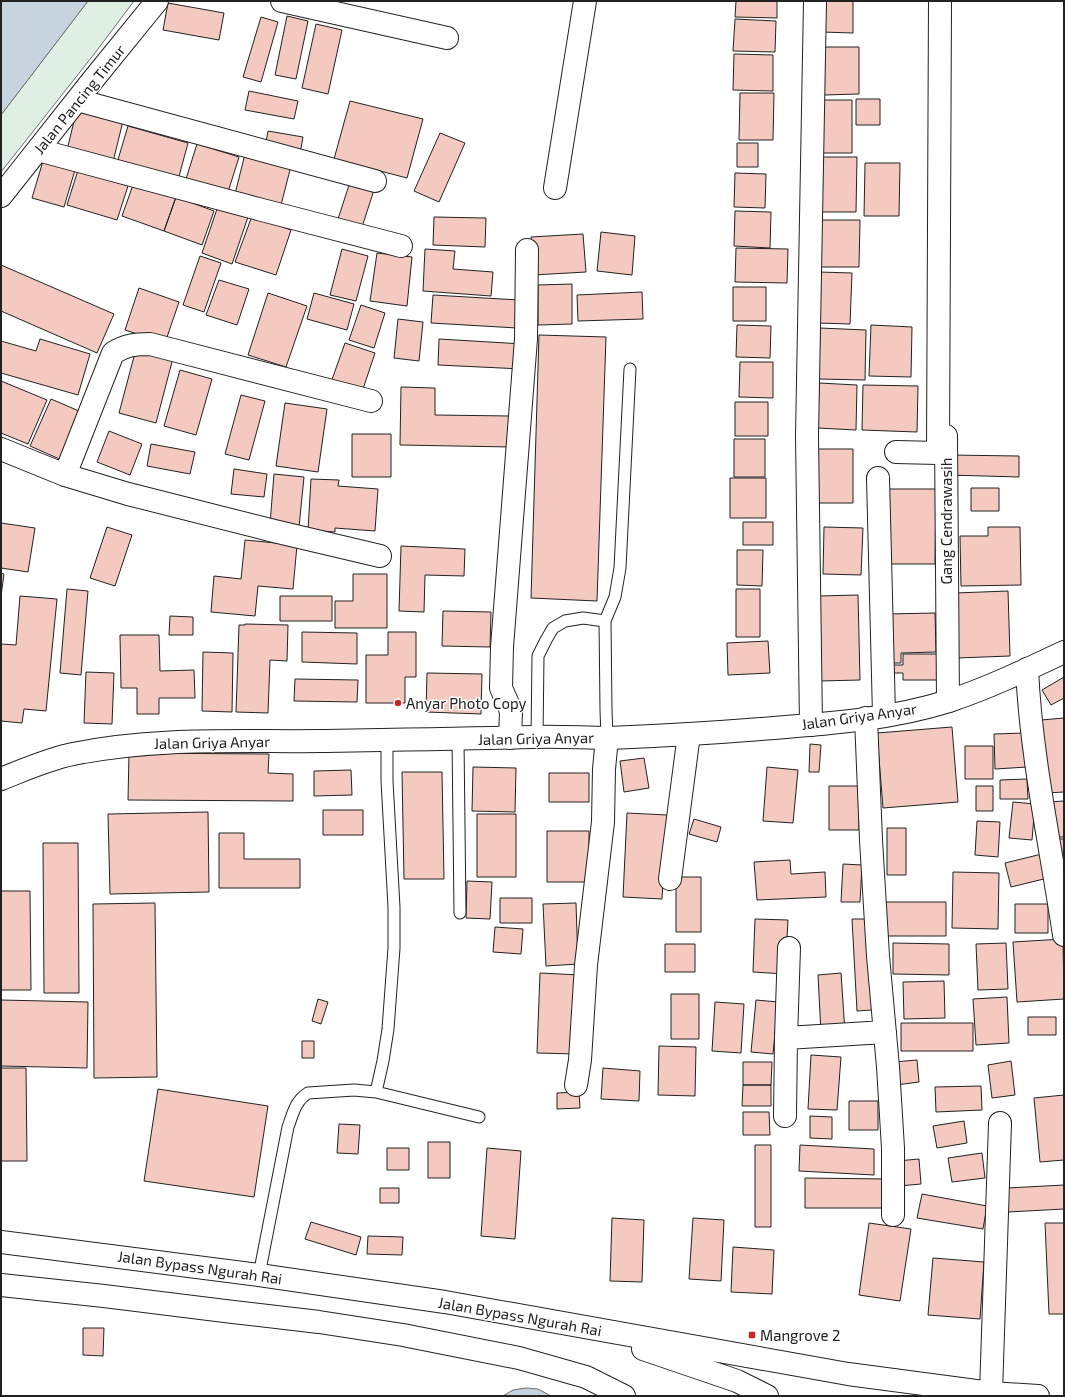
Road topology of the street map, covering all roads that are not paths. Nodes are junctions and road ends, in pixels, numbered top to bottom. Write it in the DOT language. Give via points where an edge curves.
graph roads {
  1 [pos="157,1"];
  2 [pos="282,1"];
  3 [pos="585,1"];
  4 [pos="815,1"];
  5 [pos="940,1"];
  6 [pos="446,38"];
  7 [pos="77,100"];
  8 [pos="38,150"];
  9 [pos="375,181"];
  10 [pos="555,188"];
  11 [pos="1,196"];
  12 [pos="402,246"];
  13 [pos="527,250"];
  14 [pos="947,341"];
  15 [pos="630,370"];
  16 [pos="371,401"];
  17 [pos="1,449"];
  18 [pos="896,452"];
  19 [pos="65,475"];
  20 [pos="878,478"];
  21 [pos="380,556"];
  22 [pos="605,621"];
  23 [pos="1064,652"];
  24 [pos="1027,669"];
  25 [pos="948,701"];
  26 [pos="875,717"];
  27 [pos="811,725"];
  28 [pos="689,734"];
  29 [pos="537,737"];
  30 [pos="510,738"];
  31 [pos="607,738"];
  32 [pos="387,740"];
  33 [pos="458,740"];
  34 [pos="1,779"];
  35 [pos="670,879"];
  36 [pos="460,914"];
  37 [pos="1064,935"];
  38 [pos="789,948"];
  39 [pos="885,1032"];
  40 [pos="786,1038"];
  41 [pos="576,1084"];
  42 [pos="376,1092"];
  43 [pos="785,1116"];
  44 [pos="478,1117"];
  45 [pos="1000,1123"];
  46 [pos="893,1215"];
  47 [pos="1,1242"];
  48 [pos="259,1275"];
  49 [pos="1,1285"];
  50 [pos="580,1327"];
  51 [pos="991,1393"];
  52 [pos="624,1396"];
  53 [pos="767,1396"];
  54 [pos="1038,1396"];
  1 -- 7 [label="main road, Jalan Pancing Timur"];
  2 -- 6 [label="main road"];
  3 -- 10 [label="main road"];
  4 -- 27 [label="main road" via="807,436"];
  5 -- 18 [label="main road" via="938,453"];
  7 -- 8 [label="main road, Jalan Pancing Timur"];
  7 -- 9 [label="main road"];
  8 -- 11 [label="main road, Jalan Pancing Timur"];
  8 -- 12 [label="main road"];
  13 -- 30 [label="main road" via="526,339 502,647 501,688 509,706"];
  14 -- 25 [label="main road, Gang Cendrawasih"];
  15 -- 22 [label="lane" via="620,568 615,597"];
  16 -- 19 [label="main road" via="150,344 135,344 113,353"];
  17 -- 19 [label="main road"];
  19 -- 21 [label="main road" via="128,494"];
  20 -- 26 [label="main road"];
  22 -- 29 [label="lane" via="583,618 565,621 553,628 538,656"];
  22 -- 31 [label="lane"];
  23 -- 24 [label="main road, Jalan Griya Anyar"];
  24 -- 25 [label="main road, Jalan Griya Anyar"];
  24 -- 37 [label="main road" via="1043,810"];
  25 -- 26 [label="main road, Jalan Griya Anyar"];
  26 -- 27 [label="main road, Jalan Griya Anyar"];
  26 -- 39 [label="main road" via="874,894"];
  27 -- 28 [label="main road, Jalan Griya Anyar"];
  28 -- 31 [label="main road, Jalan Griya Anyar"];
  28 -- 35 [label="main road"];
  29 -- 30 [label="main road, Jalan Griya Anyar"];
  29 -- 31 [label="main road, Jalan Griya Anyar"];
  30 -- 33 [label="main road, Jalan Griya Anyar"];
  31 -- 41 [label="main road" via="603,822 586,965"];
  32 -- 33 [label="main road, Jalan Griya Anyar"];
  32 -- 34 [label="main road, Jalan Griya Anyar" via="140,744 71,754"];
  32 -- 42 [label="lane" via="394,948 388,1029"];
  33 -- 36 [label="lane"];
  38 -- 40 [label="main road"];
  39 -- 40 [label="main road"];
  39 -- 46 [label="main road" via="893,1148"];
  40 -- 43 [label="main road"];
  42 -- 44 [label="lane"];
  42 -- 48 [label="lane" via="354,1090 308,1093 301,1097 295,1106 288,1127"];
  45 -- 51 [label="main road"];
  47 -- 48 [label="main road, Jalan Bypass Ngurah Rai"];
  48 -- 50 [label="main road, Jalan Bypass Ngurah Rai" via="445,1302"];
  49 -- 52 [label="main road" via="319,1322 403,1335 519,1358 586,1378"];
  50 -- 51 [label="main road, Jalan Bypass Ngurah Rai" via="848,1374"];
  50 -- 53 [label="main road" via="737,1381"];
  51 -- 54 [label="main road, Jalan Bypass Ngurah Rai"];
}
